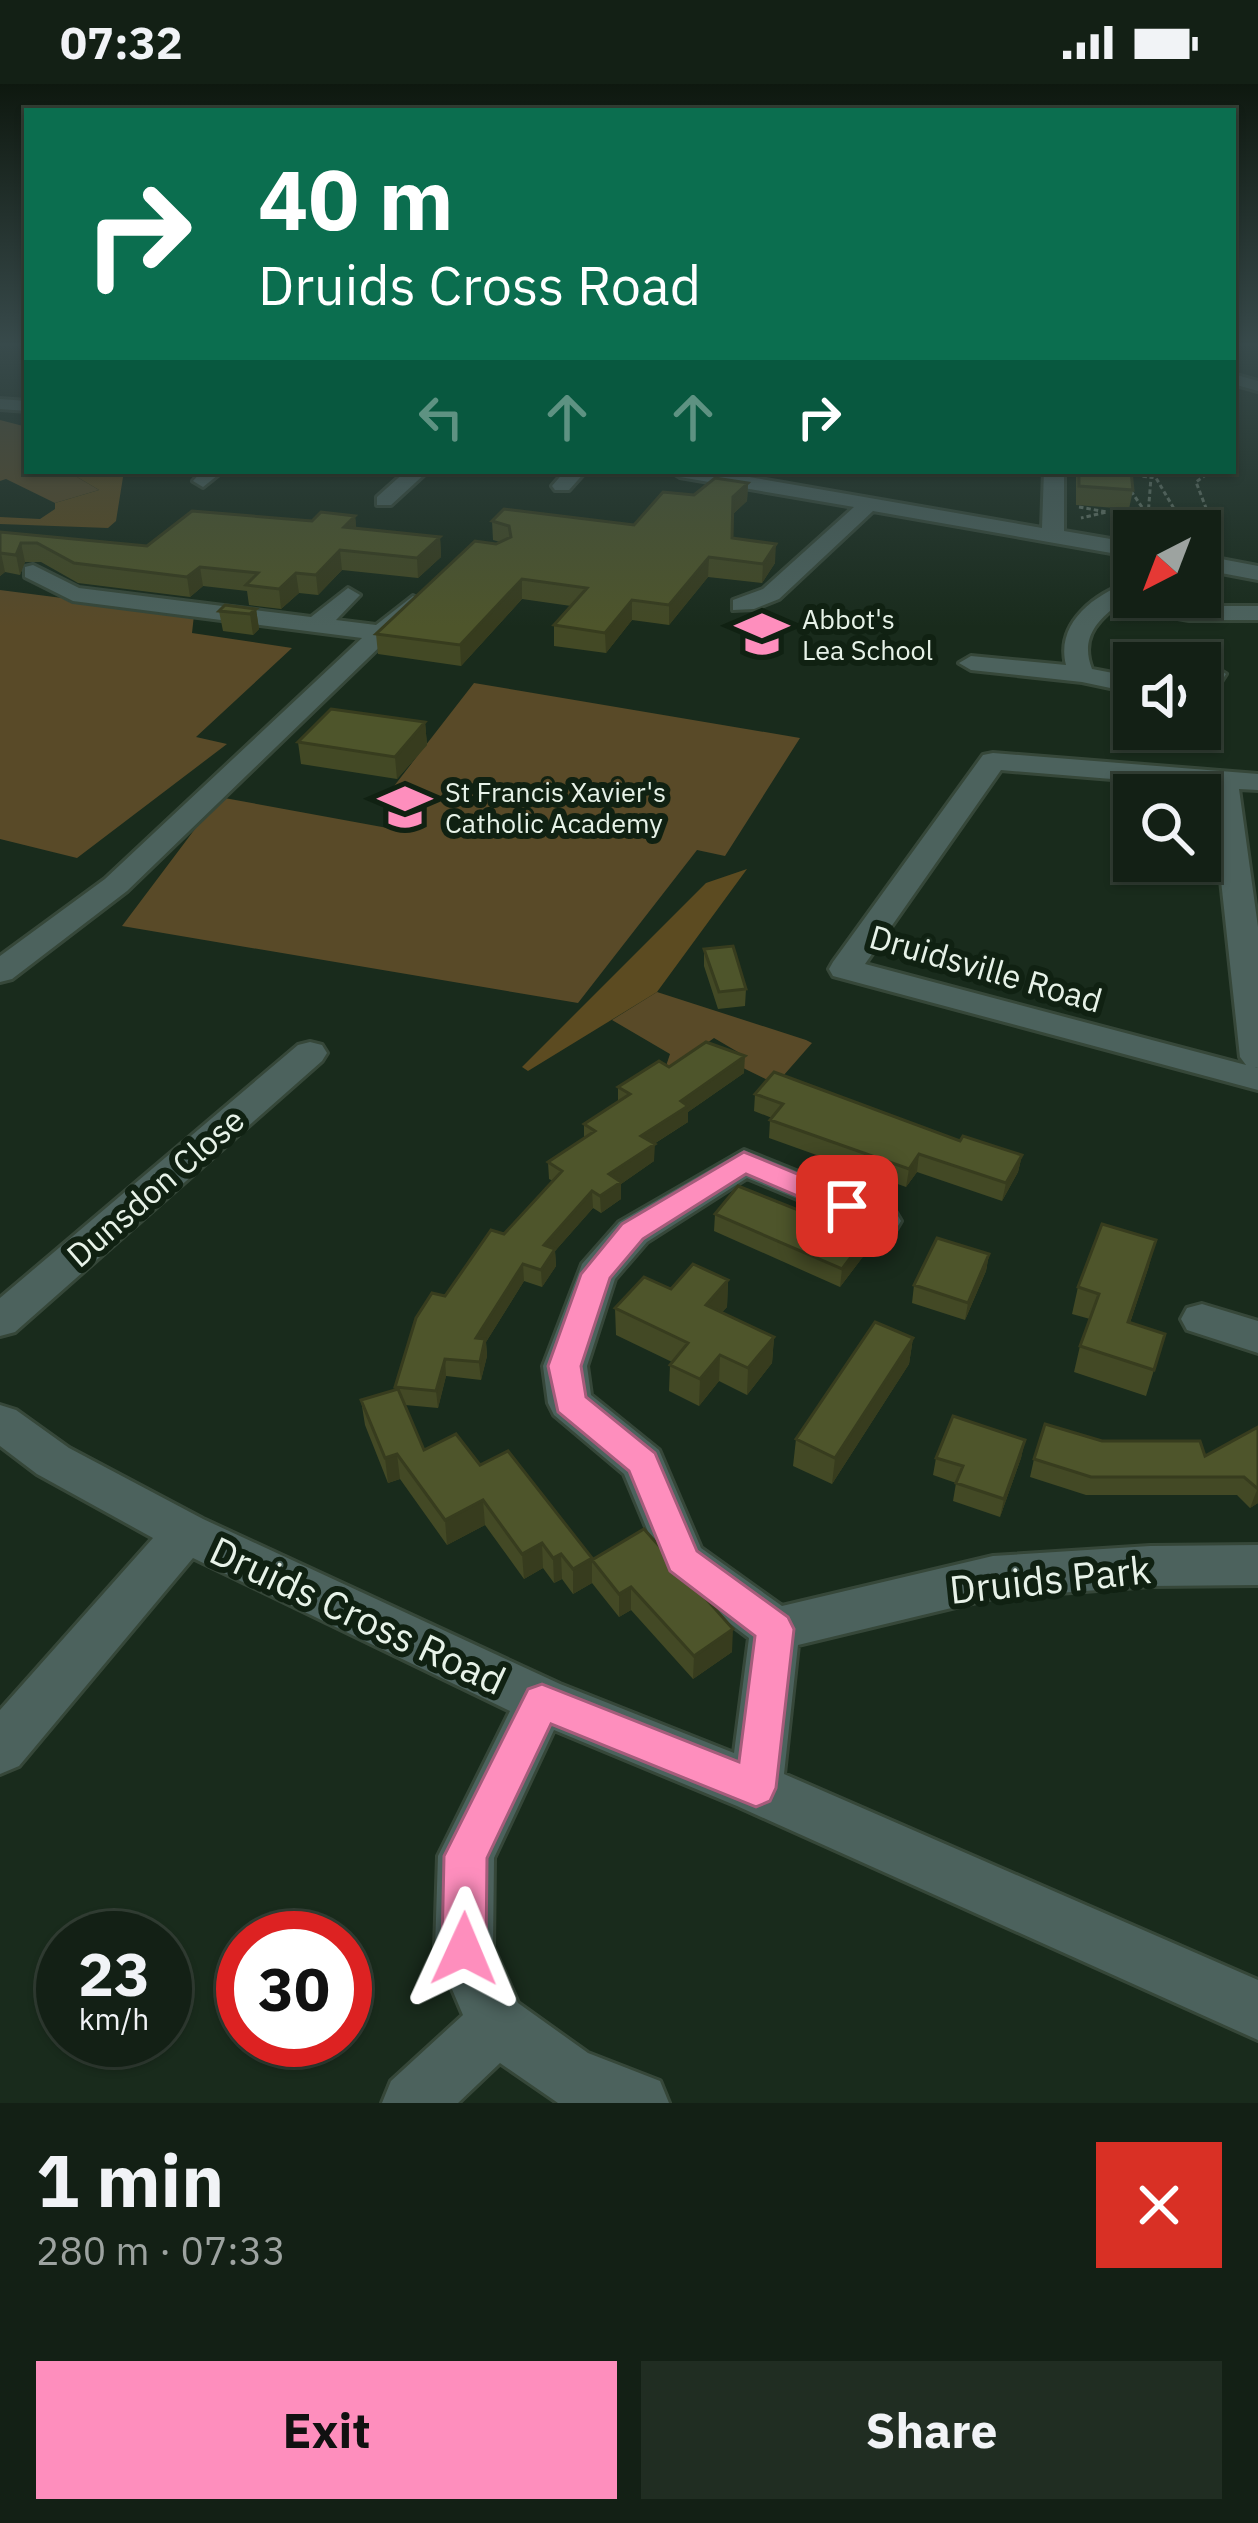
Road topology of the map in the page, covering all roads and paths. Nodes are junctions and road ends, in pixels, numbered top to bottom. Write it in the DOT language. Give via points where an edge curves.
graph roads {
  1 [pos="415,474"];
  2 [pos="698,474"];
  3 [pos="836,474"];
  4 [pos="1055,474"];
  5 [pos="1140,474"];
  6 [pos="1207,474"];
  7 [pos="1128,476"];
  8 [pos="1151,477"];
  9 [pos="1131,491"];
  10 [pos="816,494"];
  11 [pos="384,501"];
  12 [pos="1065,501"];
  13 [pos="869,503"];
  14 [pos="1175,510"];
  15 [pos="1205,510"];
  16 [pos="1099,522"];
  17 [pos="1053,536"];
  18 [pos="1113,546"];
  19 [pos="1221,566"];
  20 [pos="33,572"];
  21 [pos="1258,573"];
  22 [pos="440,577"];
  23 [pos="348,595"];
  24 [pos="1113,601"];
  25 [pos="741,605"];
  26 [pos="1258,613"];
  27 [pos="1221,614"];
  28 [pos="317,626"];
  29 [pos="380,634"];
  30 [pos="971,662"];
  31 [pos="1082,674"];
  32 [pos="1113,681"];
  33 [pos="1224,779"];
  34 [pos="1258,782"];
  35 [pos="0,972"];
  36 [pos="310,1053"];
  37 [pos="1258,1058"];
  38 [pos="1258,1079"];
  39 [pos="881,1221"];
  40 [pos="1202,1319"];
  41 [pos="0,1322"];
  42 [pos="1258,1337"];
  43 [pos="0,1422"];
  44 [pos="186,1533"];
  45 [pos="1258,1565"];
  46 [pos="775,1629"];
  47 [pos="542,1702"];
  48 [pos="0,1749"];
  49 [pos="756,1788"];
  50 [pos="1258,2010"];
  51 [pos="497,2024"];
  52 [pos="413,2103"];
  53 [pos="638,2103"];
  1 -- 11 [label="street"];
  2 -- 10 [label="street"];
  3 -- 10 [label="street"];
  4 -- 12 [label="street"];
  5 -- 7 [label="path"];
  5 -- 8 [label="path"];
  6 -- 15 [label="path" via="1196,482"];
  8 -- 9 [label="path" via="1148,516"];
  8 -- 14 [label="path"];
  10 -- 13 [label="street"];
  12 -- 16 [label="path" via="1107,512 1073,520"];
  12 -- 17 [label="street"];
  13 -- 17 [label="street"];
  13 -- 25 [label="street" via="781,591"];
  17 -- 18 [label="street"];
  19 -- 21 [label="street"];
  20 -- 28 [label="street" via="73,594"];
  22 -- 29 [label="street"];
  23 -- 28 [label="street"];
  24 -- 31 [label="street" via="1082,622 1075,637"];
  26 -- 27 [label="street"];
  28 -- 29 [label="street"];
  29 -- 35 [label="street" via="116,885"];
  30 -- 31 [label="street"];
  31 -- 32 [label="street"];
  33 -- 34 [label="street, Druidsville Road"];
  33 -- 37 [label="street"];
  33 -- 38 [label="street, Druidsville Road" via="993,761 845,969"];
  36 -- 41 [label="street, Dunsdon Close"];
  39 -- 46 [label="street" via="726,1153 596,1274 565,1366 570,1403 643,1463 683,1561"];
  40 -- 42 [label="street"];
  43 -- 44 [label="street, Druids Cross Road" via="53,1461"];
  44 -- 47 [label="street, Druids Cross Road"];
  44 -- 48 [label="street"];
  45 -- 46 [label="street, Druids Park" via="993,1577"];
  46 -- 49 [label="street"];
  47 -- 49 [label="street, Druids Cross Road"];
  47 -- 51 [label="street" via="466,1856 464,1949"];
  49 -- 50 [label="street, Druids Cross Road"];
  51 -- 52 [label="street"];
  51 -- 53 [label="street" via="569,2077"];
}
